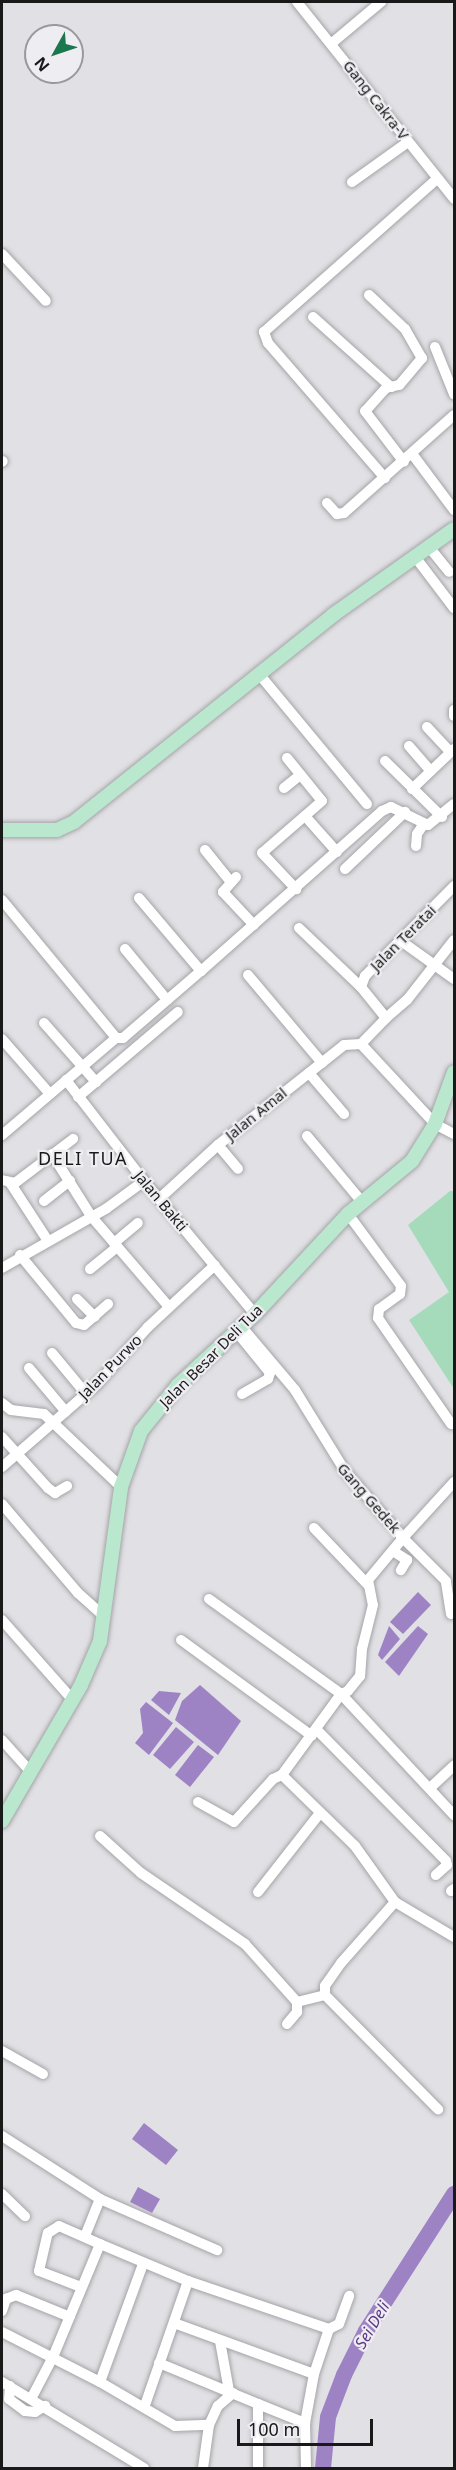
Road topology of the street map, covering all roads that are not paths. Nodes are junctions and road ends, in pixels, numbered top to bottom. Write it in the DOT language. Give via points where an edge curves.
graph roads {
  1 [pos="381,2"];
  2 [pos="300,5"];
  3 [pos="332,43"];
  4 [pos="408,142"];
  5 [pos="438,178"];
  6 [pos="352,182"];
  7 [pos="454,199"];
  8 [pos="2,254"];
  9 [pos="369,295"];
  10 [pos="46,301"];
  11 [pos="313,317"];
  12 [pos="435,347"];
  13 [pos="392,387"];
  14 [pos="454,394"];
  15 [pos="454,415"];
  16 [pos="408,458"];
  17 [pos="385,478"];
  18 [pos="327,503"];
  19 [pos="454,510"];
  20 [pos="454,529"];
  21 [pos="429,547"];
  22 [pos="416,558"];
  23 [pos="449,572"];
  24 [pos="454,608"];
  25 [pos="259,674"];
  26 [pos="454,710"];
  27 [pos="454,716"];
  28 [pos="427,727"];
  29 [pos="409,746"];
  30 [pos="452,750"];
  31 [pos="287,758"];
  32 [pos="385,761"];
  33 [pos="431,771"];
  34 [pos="300,775"];
  35 [pos="284,788"];
  36 [pos="412,789"];
  37 [pos="367,804"];
  38 [pos="454,804"];
  39 [pos="405,812"];
  40 [pos="305,816"];
  41 [pos="442,817"];
  42 [pos="423,825"];
  43 [pos="2,830"];
  44 [pos="416,846"];
  45 [pos="205,850"];
  46 [pos="337,852"];
  47 [pos="345,869"];
  48 [pos="454,886"];
  49 [pos="296,889"];
  50 [pos="139,898"];
  51 [pos="2,900"];
  52 [pos="254,925"];
  53 [pos="299,928"];
  54 [pos="454,940"];
  55 [pos="401,941"];
  56 [pos="125,949"];
  57 [pos="436,966"];
  58 [pos="201,971"];
  59 [pos="248,975"];
  60 [pos="454,978"];
  61 [pos="361,987"];
  62 [pos="167,1000"];
  63 [pos="178,1012"];
  64 [pos="386,1018"];
  65 [pos="44,1023"];
  66 [pos="120,1038"];
  67 [pos="2,1039"];
  68 [pos="361,1044"];
  69 [pos="134,1050"];
  70 [pos="322,1063"];
  71 [pos="82,1066"];
  72 [pos="454,1072"];
  73 [pos="309,1073"];
  74 [pos="66,1080"];
  75 [pos="96,1083"];
  76 [pos="50,1094"];
  77 [pos="78,1097"];
  78 [pos="344,1114"];
  79 [pos="435,1124"];
  80 [pos="454,1134"];
  81 [pos="2,1135"];
  82 [pos="307,1136"];
  83 [pos="74,1138"];
  84 [pos="218,1145"];
  85 [pos="52,1154"];
  86 [pos="238,1169"];
  87 [pos="69,1181"];
  88 [pos="144,1181"];
  89 [pos="6,1182"];
  90 [pos="159,1199"];
  91 [pos="44,1201"];
  92 [pos="363,1202"];
  93 [pos="348,1214"];
  94 [pos="91,1216"];
  95 [pos="138,1223"];
  96 [pos="48,1241"];
  97 [pos="116,1245"];
  98 [pos="20,1255"];
  99 [pos="215,1265"];
  100 [pos="2,1268"];
  101 [pos="90,1269"];
  102 [pos="77,1299"];
  103 [pos="108,1304"];
  104 [pos="170,1307"];
  105 [pos="255,1314"];
  106 [pos="95,1317"];
  107 [pos="239,1328"];
  108 [pos="52,1353"];
  109 [pos="29,1368"];
  110 [pos="86,1394"];
  111 [pos="242,1394"];
  112 [pos="2,1403"];
  113 [pos="66,1412"];
  114 [pos="53,1423"];
  115 [pos="452,1424"];
  116 [pos="2,1437"];
  117 [pos="17,1454"];
  118 [pos="2,1467"];
  119 [pos="454,1482"];
  120 [pos="67,1486"];
  121 [pos="121,1487"];
  122 [pos="2,1504"];
  123 [pos="314,1528"];
  124 [pos="403,1538"];
  125 [pos="393,1551"];
  126 [pos="401,1570"];
  127 [pos="368,1585"];
  128 [pos="209,1599"];
  129 [pos="451,1614"];
  130 [pos="105,1617"];
  131 [pos="2,1620"];
  132 [pos="181,1640"];
  133 [pos="341,1694"];
  134 [pos="72,1699"];
  135 [pos="314,1733"];
  136 [pos="2,1740"];
  137 [pos="454,1766"];
  138 [pos="29,1770"];
  139 [pos="282,1775"];
  140 [pos="430,1788"];
  141 [pos="198,1802"];
  142 [pos="320,1813"];
  143 [pos="454,1815"];
  144 [pos="2,1821"];
  145 [pos="100,1836"];
  146 [pos="436,1875"];
  147 [pos="258,1892"];
  148 [pos="395,1902"];
  149 [pos="454,1937"];
  150 [pos="325,1995"];
  151 [pos="297,2002"];
  152 [pos="287,2025"];
  153 [pos="2,2051"];
  154 [pos="43,2074"];
  155 [pos="438,2109"];
  156 [pos="2,2136"];
  157 [pos="2,2194"];
  158 [pos="100,2199"];
  159 [pos="25,2216"];
  160 [pos="85,2236"];
  161 [pos="100,2244"];
  162 [pos="217,2250"];
  163 [pos="143,2264"];
  164 [pos="188,2281"];
  165 [pos="81,2287"];
  166 [pos="349,2296"];
  167 [pos="4,2297"];
  168 [pos="2,2311"];
  169 [pos="70,2317"];
  170 [pos="174,2323"];
  171 [pos="330,2330"];
  172 [pos="2,2332"];
  173 [pos="220,2341"];
  174 [pos="53,2357"];
  175 [pos="159,2363"];
  176 [pos="314,2374"];
  177 [pos="100,2382"];
  178 [pos="6,2384"];
  179 [pos="231,2392"];
  180 [pos="31,2399"];
  181 [pos="258,2404"];
  182 [pos="45,2406"];
  183 [pos="144,2409"];
  184 [pos="305,2423"];
  185 [pos="209,2424"];
  186 [pos="144,2469"];
  187 [pos="203,2469"];
  188 [pos="258,2469"];
  189 [pos="306,2469"];
  1 -- 3 [label="street"];
  2 -- 3 [label="street, Gang Cakra-V"];
  3 -- 4 [label="street, Gang Cakra-V"];
  4 -- 5 [label="street, Gang Cakra-V"];
  4 -- 6 [label="street"];
  5 -- 7 [label="street, Gang Cakra-V"];
  5 -- 17 [label="street" via="264,332 268,343"];
  8 -- 10 [label="street"];
  9 -- 13 [label="street" via="405,329 422,358 399,385"];
  11 -- 13 [label="street"];
  12 -- 14 [label="street"];
  13 -- 16 [label="street" via="364,411"];
  15 -- 16 [label="street"];
  16 -- 17 [label="street"];
  16 -- 19 [label="street"];
  17 -- 18 [label="street" via="340,515"];
  20 -- 21 [label="main road"];
  21 -- 22 [label="main road"];
  21 -- 23 [label="street"];
  22 -- 24 [label="street"];
  22 -- 25 [label="main road" via="333,615"];
  25 -- 37 [label="street"];
  25 -- 43 [label="main road" via="74,822 57,830"];
  26 -- 27 [label="street"];
  28 -- 30 [label="street"];
  29 -- 33 [label="street"];
  30 -- 33 [label="street"];
  31 -- 34 [label="street"];
  32 -- 36 [label="street"];
  33 -- 36 [label="street"];
  34 -- 35 [label="street"];
  34 -- 40 [label="street" via="322,801"];
  36 -- 41 [label="street"];
  38 -- 41 [label="street"];
  39 -- 42 [label="street"];
  39 -- 46 [label="street" via="386,809"];
  39 -- 47 [label="street"];
  40 -- 46 [label="street"];
  40 -- 49 [label="street" via="262,853"];
  41 -- 42 [label="street"];
  42 -- 44 [label="street"];
  45 -- 52 [label="street" via="233,879 223,892"];
  46 -- 49 [label="street"];
  48 -- 55 [label="street, Jalan Teratai"];
  49 -- 52 [label="street"];
  50 -- 58 [label="street"];
  51 -- 66 [label="street"];
  52 -- 58 [label="street"];
  53 -- 61 [label="street"];
  54 -- 57 [label="street"];
  55 -- 57 [label="street"];
  55 -- 61 [label="street, Jalan Teratai" via="370,970"];
  56 -- 62 [label="street"];
  57 -- 60 [label="street"];
  57 -- 64 [label="street"];
  58 -- 62 [label="street"];
  59 -- 70 [label="street"];
  61 -- 64 [label="street, Jalan Teratai"];
  62 -- 66 [label="street"];
  63 -- 69 [label="street"];
  64 -- 68 [label="street"];
  65 -- 71 [label="street"];
  66 -- 69 [label="street"];
  66 -- 71 [label="street"];
  67 -- 76 [label="street"];
  68 -- 70 [label="street, Jalan Amal" via="344,1045"];
  68 -- 79 [label="street"];
  69 -- 75 [label="street"];
  70 -- 73 [label="street, Jalan Amal"];
  71 -- 74 [label="street"];
  71 -- 75 [label="street"];
  72 -- 79 [label="main road, Jalan Besar Deli Tua"];
  73 -- 78 [label="street"];
  73 -- 84 [label="street, Jalan Amal"];
  74 -- 76 [label="street"];
  74 -- 77 [label="street, Jalan Bakti"];
  75 -- 77 [label="street"];
  76 -- 81 [label="street"];
  77 -- 88 [label="street, Jalan Bakti"];
  79 -- 80 [label="street"];
  79 -- 92 [label="main road, Jalan Besar Deli Tua" via="405,1169"];
  82 -- 92 [label="street"];
  83 -- 85 [label="street"];
  84 -- 86 [label="street"];
  84 -- 90 [label="street, Jalan Amal"];
  85 -- 87 [label="street"];
  85 -- 89 [label="street"];
  87 -- 91 [label="street"];
  87 -- 94 [label="street"];
  88 -- 90 [label="street, Jalan Bakti"];
  88 -- 94 [label="street"];
  89 -- 96 [label="street"];
  90 -- 99 [label="street, Jalan Bakti"];
  92 -- 93 [label="main road, Jalan Besar Deli Tua"];
  93 -- 105 [label="main road, Jalan Besar Deli Tua"];
  93 -- 115 [label="street" via="401,1286 400,1293 380,1309 378,1318"];
  94 -- 96 [label="street"];
  94 -- 97 [label="street"];
  95 -- 97 [label="street"];
  96 -- 98 [label="street"];
  97 -- 101 [label="street"];
  97 -- 104 [label="street"];
  98 -- 100 [label="street"];
  98 -- 106 [label="street" via="76,1323 84,1325"];
  99 -- 104 [label="street, Jalan Purwo"];
  99 -- 105 [label="street, Jalan Bakti"];
  102 -- 106 [label="street"];
  103 -- 106 [label="street"];
  104 -- 110 [label="street, Jalan Purwo"];
  105 -- 107 [label="main road, Jalan Besar Deli Tua"];
  107 -- 111 [label="street" via="270,1373 268,1379"];
  107 -- 121 [label="main road, Jalan Besar Deli Tua" via="177,1385 141,1431"];
  107 -- 124 [label="street, Gang Gedek" via="295,1390 345,1471"];
  108 -- 110 [label="street"];
  109 -- 113 [label="street"];
  110 -- 113 [label="street, Jalan Purwo"];
  112 -- 114 [label="street" via="11,1410 41,1412"];
  113 -- 114 [label="street, Jalan Purwo"];
  114 -- 117 [label="street, Jalan Purwo"];
  114 -- 121 [label="street"];
  116 -- 117 [label="street"];
  117 -- 118 [label="street, Jalan Purwo"];
  117 -- 120 [label="street" via="55,1493"];
  119 -- 124 [label="street"];
  121 -- 130 [label="main road, Jalan Besar Deli Tua"];
  122 -- 130 [label="street" via="78,1593"];
  123 -- 127 [label="street"];
  124 -- 125 [label="street, Gang Gedek"];
  124 -- 129 [label="street" via="446,1581"];
  125 -- 126 [label="street" via="407,1560"];
  125 -- 127 [label="street, Gang Gedek" via="371,1572"];
  127 -- 133 [label="street" via="374,1605 362,1649 360,1676"];
  128 -- 133 [label="street"];
  130 -- 134 [label="main road, Jalan Besar Deli Tua" via="98,1647"];
  131 -- 134 [label="street"];
  132 -- 135 [label="street"];
  133 -- 135 [label="street"];
  133 -- 140 [label="street"];
  134 -- 138 [label="main road, Jalan Besar Deli Tua"];
  135 -- 139 [label="street"];
  135 -- 146 [label="street" via="382,1792 446,1861 447,1866"];
  136 -- 138 [label="street"];
  137 -- 140 [label="street"];
  138 -- 144 [label="main road, Jalan Besar Deli Tua"];
  139 -- 141 [label="street" via="273,1779 234,1822"];
  139 -- 142 [label="street"];
  140 -- 143 [label="street"];
  142 -- 147 [label="street"];
  142 -- 148 [label="street" via="355,1846"];
  145 -- 151 [label="street" via="141,1873 245,1944"];
  148 -- 149 [label="street"];
  148 -- 150 [label="street" via="341,1963 325,1986"];
  150 -- 151 [label="street"];
  150 -- 155 [label="street"];
  151 -- 152 [label="street" via="297,2012"];
  153 -- 154 [label="street"];
  156 -- 158 [label="street"];
  157 -- 159 [label="street"];
  158 -- 160 [label="street"];
  158 -- 162 [label="street"];
  160 -- 161 [label="street"];
  160 -- 165 [label="street" via="59,2226 52,2229 38,2267 44,2274"];
  161 -- 163 [label="street"];
  161 -- 165 [label="street"];
  163 -- 164 [label="street"];
  163 -- 177 [label="street"];
  164 -- 170 [label="street"];
  164 -- 171 [label="street"];
  165 -- 169 [label="street"];
  166 -- 171 [label="street" via="339,2324"];
  167 -- 168 [label="street"];
  167 -- 169 [label="street" via="18,2296"];
  169 -- 174 [label="street"];
  170 -- 173 [label="street"];
  170 -- 175 [label="street"];
  171 -- 176 [label="street"];
  172 -- 174 [label="street"];
  173 -- 176 [label="street"];
  173 -- 179 [label="street"];
  174 -- 177 [label="street"];
  174 -- 180 [label="street"];
  175 -- 179 [label="street"];
  175 -- 183 [label="street"];
  176 -- 184 [label="street"];
  177 -- 183 [label="street"];
  178 -- 180 [label="street"];
  178 -- 182 [label="street" via="9,2399 25,2411 35,2412"];
  179 -- 181 [label="street"];
  179 -- 185 [label="street"];
  180 -- 182 [label="street"];
  181 -- 184 [label="street"];
  181 -- 188 [label="street"];
  182 -- 186 [label="street"];
  183 -- 185 [label="street" via="175,2426"];
  184 -- 189 [label="street"];
  185 -- 187 [label="street"];
}
